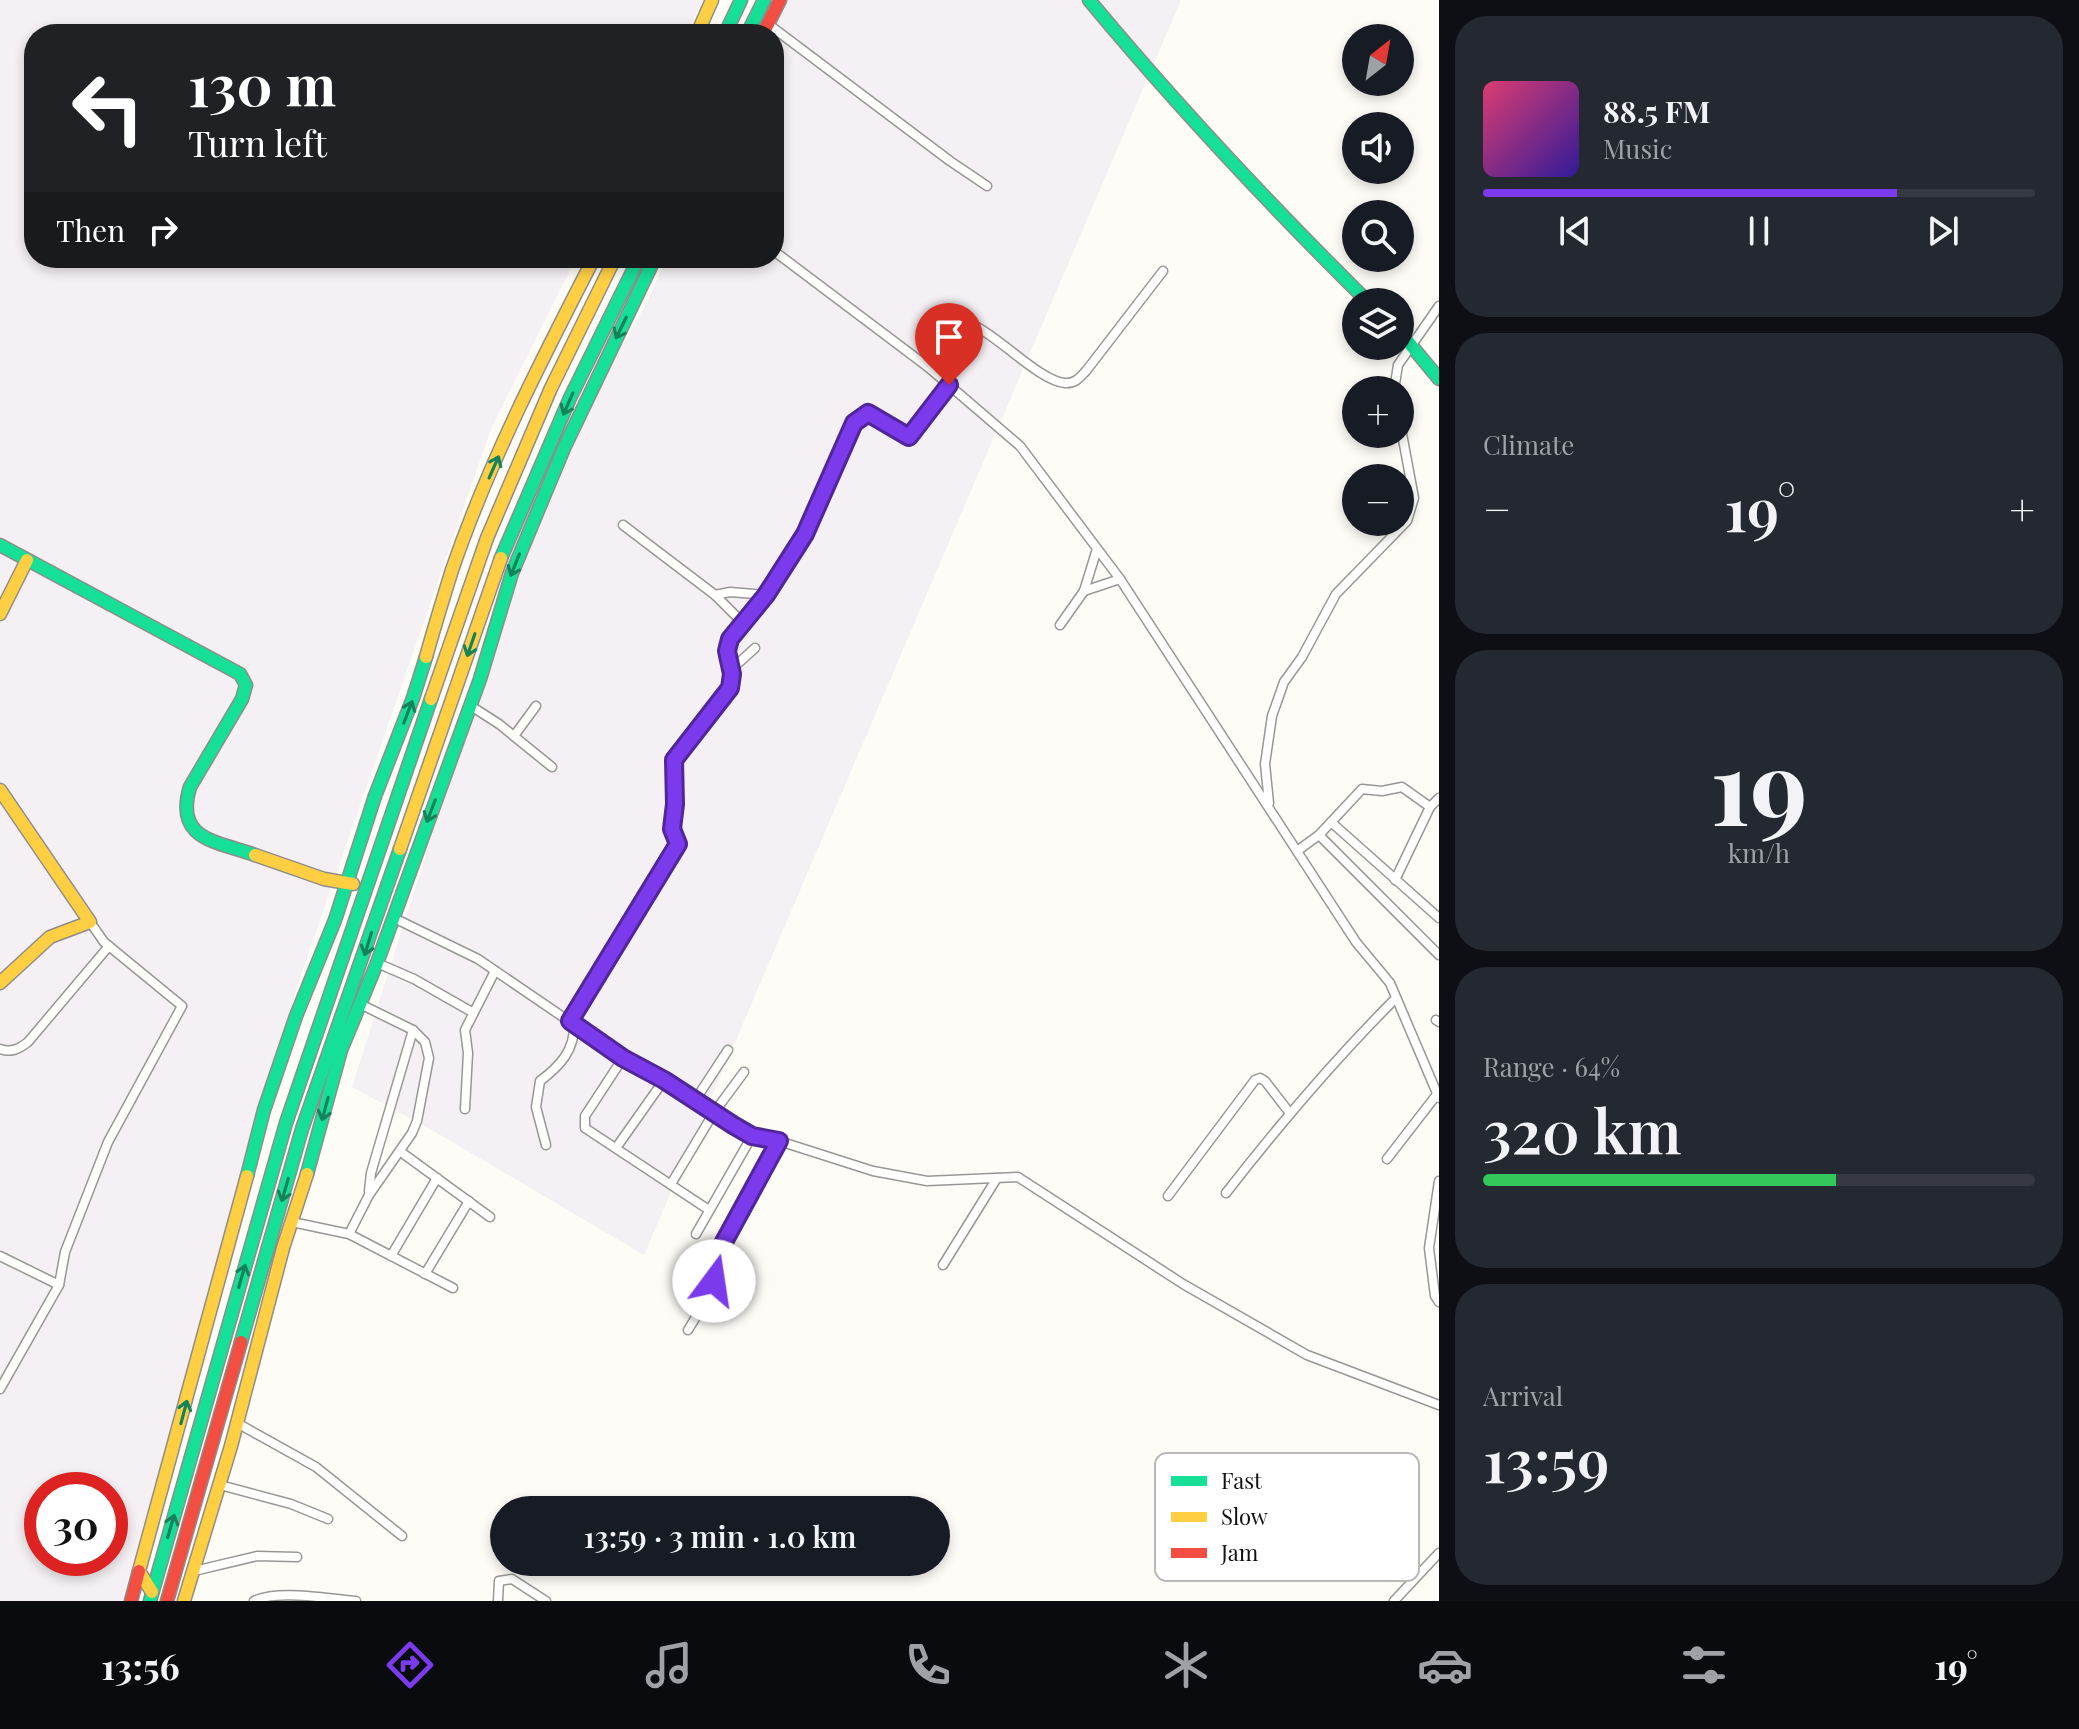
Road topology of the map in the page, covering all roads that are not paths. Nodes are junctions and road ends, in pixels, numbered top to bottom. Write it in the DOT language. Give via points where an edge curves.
graph roads {
  1 [pos="712,0"];
  2 [pos="741,0"];
  3 [pos="764,0"];
  4 [pos="780,0"];
  5 [pos="1089,0"];
  6 [pos="701,24"];
  7 [pos="730,24"];
  8 [pos="752,24"];
  9 [pos="768,24"];
  10 [pos="784,42"];
  11 [pos="987,186"];
  12 [pos="784,259"];
  13 [pos="589,268"];
  14 [pos="610,268"];
  15 [pos="634,268"];
  16 [pos="650,268"];
  17 [pos="1163,271"];
  18 [pos="1354,288"];
  19 [pos="1439,306"];
  20 [pos="1414,341"];
  21 [pos="1414,347"];
  22 [pos="928,367"];
  23 [pos="1439,379"];
  24 [pos="949,385"];
  25 [pos="1405,448"];
  26 [pos="623,525"];
  27 [pos="0,545"];
  28 [pos="1097,549"];
  29 [pos="27,560"];
  30 [pos="1120,579"];
  31 [pos="1084,591"];
  32 [pos="715,595"];
  33 [pos="766,595"];
  34 [pos="0,614"];
  35 [pos="742,622"];
  36 [pos="1060,625"];
  37 [pos="755,648"];
  38 [pos="732,674"];
  39 [pos="470,706"];
  40 [pos="536,706"];
  41 [pos="514,736"];
  42 [pos="552,767"];
  43 [pos="0,790"];
  44 [pos="1439,798"];
  45 [pos="1430,807"];
  46 [pos="1269,808"];
  47 [pos="1331,822"];
  48 [pos="1319,835"];
  49 [pos="1297,851"];
  50 [pos="1395,880"];
  51 [pos="350,884"];
  52 [pos="393,917"];
  53 [pos="1439,918"];
  54 [pos="90,922"];
  55 [pos="109,946"];
  56 [pos="1439,955"];
  57 [pos="377,963"];
  58 [pos="495,971"];
  59 [pos="0,983"];
  60 [pos="1396,998"];
  61 [pos="360,1004"];
  62 [pos="472,1012"];
  63 [pos="572,1023"];
  64 [pos="413,1030"];
  65 [pos="0,1049"];
  66 [pos="728,1050"];
  67 [pos="623,1058"];
  68 [pos="744,1072"];
  69 [pos="664,1080"];
  70 [pos="1438,1096"];
  71 [pos="694,1102"];
  72 [pos="465,1109"];
  73 [pos="1289,1112"];
  74 [pos="713,1114"];
  75 [pos="752,1136"];
  76 [pos="779,1141"];
  77 [pos="546,1145"];
  78 [pos="616,1148"];
  79 [pos="401,1152"];
  80 [pos="1387,1159"];
  81 [pos="437,1178"];
  82 [pos="997,1178"];
  83 [pos="1439,1181"];
  84 [pos="671,1184"];
  85 [pos="1226,1193"];
  86 [pos="369,1195"];
  87 [pos="1168,1196"];
  88 [pos="469,1201"];
  89 [pos="709,1210"];
  90 [pos="490,1217"];
  91 [pos="292,1222"];
  92 [pos="349,1234"];
  93 [pos="696,1234"];
  94 [pos="0,1256"];
  95 [pos="391,1256"];
  96 [pos="943,1265"];
  97 [pos="425,1274"];
  98 [pos="59,1285"];
  99 [pos="453,1288"];
  100 [pos="1439,1302"];
  101 [pos="688,1330"];
  102 [pos="0,1389"];
  103 [pos="1439,1405"];
  104 [pos="237,1422"];
  105 [pos="219,1485"];
  106 [pos="328,1519"];
  107 [pos="402,1536"];
  108 [pos="1439,1553"];
  109 [pos="297,1557"];
  110 [pos="139,1571"];
  111 [pos="193,1571"];
  112 [pos="1419,1574"];
  113 [pos="1413,1581"];
  114 [pos="151,1597"];
  115 [pos="170,1600"];
  116 [pos="131,1601"];
  117 [pos="184,1601"];
  118 [pos="254,1601"];
  119 [pos="356,1601"];
  120 [pos="498,1601"];
  121 [pos="546,1601"];
  122 [pos="1394,1601"];
  1 -- 6 [label="main road"];
  2 -- 7 [label="main road"];
  3 -- 8 [label="main road"];
  4 -- 9 [label="main road"];
  5 -- 18 [label="main road" via="1271,206"];
  10 -- 11 [label="street"];
  12 -- 22 [label="street"];
  51 -- 13 [label="main road, one-way" via="459,553"];
  114 -- 14 [label="main road, one-way" via="286,1123 363,893 487,538"];
  15 -- 115 [label="main road, one-way" via="505,547 302,1129"];
  16 -- 39 [label="main road, one-way" via="564,448 512,573"];
  17 -- 22 [label="street" via="1071,383 1047,376 969,323 956,327"];
  19 -- 20 [label="street"];
  21 -- 23 [label="main road"];
  22 -- 24 [label="street"];
  24 -- 28 [label="street" via="1020,446"];
  24 -- 33 [label="street" via="909,437 868,413 854,423 805,534"];
  25 -- 46 [label="street" via="1414,498 1407,521 1336,594 1284,682 1272,716 1265,764"];
  26 -- 32 [label="street"];
  27 -- 29 [label="main road"];
  28 -- 30 [label="street"];
  28 -- 31 [label="street"];
  29 -- 34 [label="main road"];
  29 -- 51 [label="main road" via="240,674 246,685 243,699 186,799 186,818 197,834 269,862"];
  30 -- 31 [label="street"];
  30 -- 46 [label="street"];
  31 -- 36 [label="street"];
  32 -- 33 [label="street"];
  32 -- 35 [label="street"];
  33 -- 35 [label="street"];
  35 -- 38 [label="street" via="727,651"];
  37 -- 38 [label="street"];
  38 -- 63 [label="street" via="730,688 674,760 672,829 678,844"];
  39 -- 41 [label="street"];
  39 -- 52 [label="main road, one-way" via="394,900"];
  40 -- 41 [label="street"];
  41 -- 42 [label="street"];
  43 -- 54 [label="main road"];
  44 -- 45 [label="street"];
  45 -- 47 [label="street" via="1402,787 1362,789"];
  45 -- 50 [label="street"];
  46 -- 49 [label="street"];
  47 -- 48 [label="street"];
  47 -- 50 [label="street"];
  48 -- 49 [label="street"];
  48 -- 56 [label="street"];
  49 -- 60 [label="street"];
  50 -- 53 [label="street"];
  110 -- 51 [label="main road, one-way" via="264,1110"];
  52 -- 57 [label="main road"];
  52 -- 58 [label="street"];
  54 -- 55 [label="street"];
  54 -- 59 [label="main road" via="50,937"];
  55 -- 65 [label="street" via="28,1042 19,1049"];
  55 -- 98 [label="street" via="182,1006 108,1142 65,1252"];
  57 -- 61 [label="main road"];
  57 -- 62 [label="street"];
  58 -- 62 [label="street"];
  58 -- 63 [label="street"];
  60 -- 70 [label="street"];
  60 -- 73 [label="street"];
  61 -- 64 [label="street"];
  61 -- 91 [label="main road, one-way" via="341,1050"];
  62 -- 72 [label="street" via="465,1030"];
  63 -- 67 [label="street"];
  63 -- 77 [label="street" via="575,1042 540,1081 536,1107"];
  64 -- 79 [label="street" via="425,1042 429,1058 417,1121"];
  64 -- 86 [label="street"];
  66 -- 71 [label="street"];
  67 -- 69 [label="street"];
  67 -- 78 [label="street" via="585,1116 585,1128"];
  68 -- 74 [label="street"];
  69 -- 71 [label="street"];
  69 -- 78 [label="street"];
  70 -- 80 [label="street"];
  71 -- 74 [label="street"];
  73 -- 85 [label="street"];
  73 -- 87 [label="street" via="1265,1081 1255,1080"];
  74 -- 75 [label="street"];
  74 -- 84 [label="street"];
  75 -- 76 [label="street"];
  75 -- 89 [label="street"];
  76 -- 82 [label="street" via="873,1171 927,1181"];
  76 -- 101 [label="street" via="719,1251 713,1289"];
  78 -- 84 [label="street"];
  79 -- 81 [label="street"];
  79 -- 86 [label="street"];
  81 -- 88 [label="street"];
  81 -- 95 [label="street"];
  82 -- 96 [label="street"];
  82 -- 103 [label="street" via="1018,1177 1183,1284 1307,1355"];
  83 -- 100 [label="street" via="1429,1248"];
  84 -- 89 [label="street"];
  86 -- 92 [label="street"];
  88 -- 90 [label="street"];
  88 -- 97 [label="street"];
  89 -- 93 [label="street"];
  91 -- 92 [label="street"];
  91 -- 104 [label="main road"];
  92 -- 95 [label="street"];
  94 -- 98 [label="street"];
  95 -- 97 [label="street"];
  97 -- 99 [label="street"];
  98 -- 102 [label="street"];
  104 -- 105 [label="main road"];
  104 -- 107 [label="street" via="316,1467"];
  105 -- 106 [label="street"];
  105 -- 111 [label="main road"];
  108 -- 112 [label="street"];
  109 -- 111 [label="street" via="257,1556"];
  110 -- 114 [label="main road"];
  110 -- 116 [label="main road"];
  111 -- 117 [label="main road"];
  113 -- 122 [label="street"];
  114 -- 115 [label="street"];
  118 -- 119 [label="street" via="284,1596"];
  120 -- 121 [label="street" via="499,1581 512,1579"];
}
